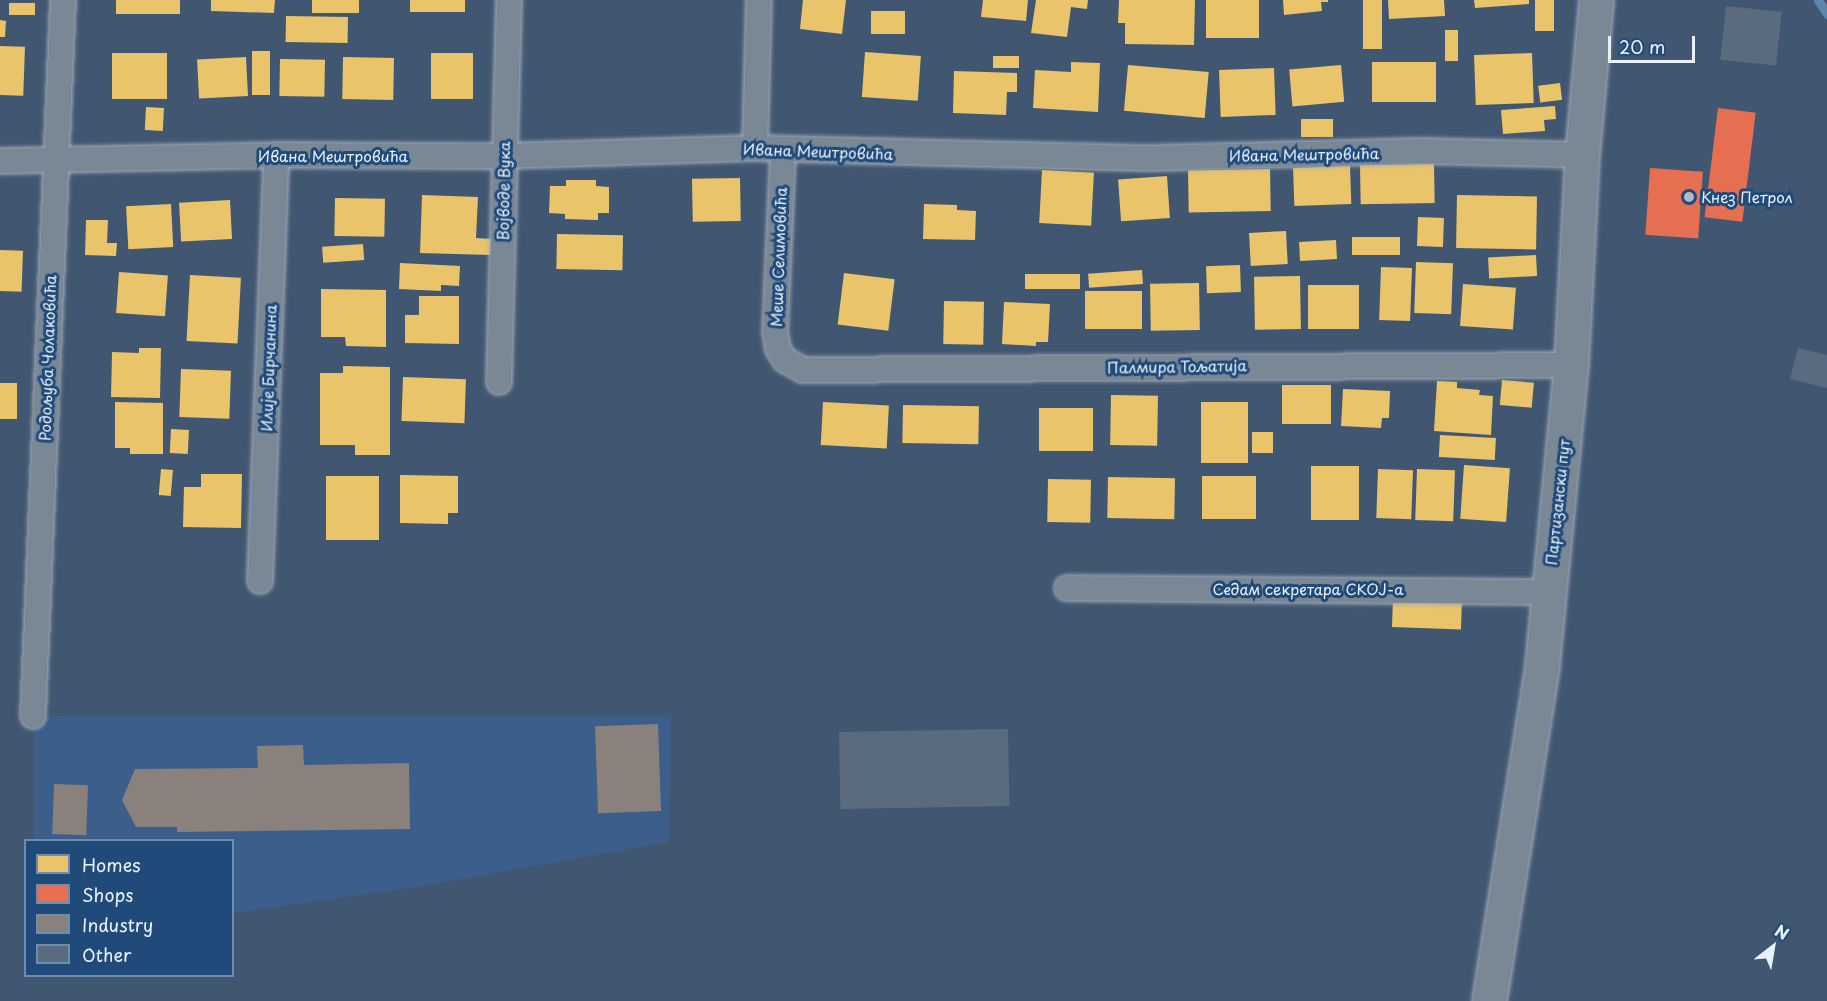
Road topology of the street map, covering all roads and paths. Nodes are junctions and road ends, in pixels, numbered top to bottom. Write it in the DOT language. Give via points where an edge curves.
graph roads {
  1 [pos="63,0"];
  2 [pos="509,0"];
  3 [pos="759,0"];
  4 [pos="1596,0"];
  5 [pos="755,148"];
  6 [pos="783,151"];
  7 [pos="276,155"];
  8 [pos="1582,155"];
  9 [pos="504,156"];
  10 [pos="0,161"];
  11 [pos="55,161"];
  12 [pos="785,360"];
  13 [pos="1571,364"];
  14 [pos="499,382"];
  15 [pos="260,581"];
  16 [pos="1067,588"];
  17 [pos="1548,592"];
  18 [pos="33,716"];
  19 [pos="1489,1001"];
  1 -- 11 [label="street, Родољуба Чолаковића"];
  2 -- 9 [label="street, Војводе Вука"];
  3 -- 5 [label="street"];
  4 -- 8 [label="main road, Партизански пут"];
  5 -- 6 [label="street, Ивана Мештровића"];
  5 -- 9 [label="street, Ивана Мештровића"];
  6 -- 8 [label="street, Ивана Мештровића" via="1150,158 1421,151"];
  6 -- 12 [label="street, Меше Селимовића" via="773,307 778,349"];
  7 -- 9 [label="street, Ивана Мештровића"];
  7 -- 11 [label="street, Ивана Мештровића"];
  7 -- 15 [label="street, Илије Бирчанина"];
  8 -- 13 [label="main road, Партизански пут"];
  9 -- 14 [label="street, Војводе Вука"];
  10 -- 11 [label="street, Ивана Мештровића"];
  11 -- 18 [label="street, Родољуба Чолаковића"];
  12 -- 13 [label="street, Палмира Тољатија" via="802,370 959,371"];
  13 -- 17 [label="main road, Партизански пут"];
  16 -- 17 [label="street, Седам секретара СКОЈ-а"];
  17 -- 19 [label="main road, Партизански пут" via="1536,705"];
}
